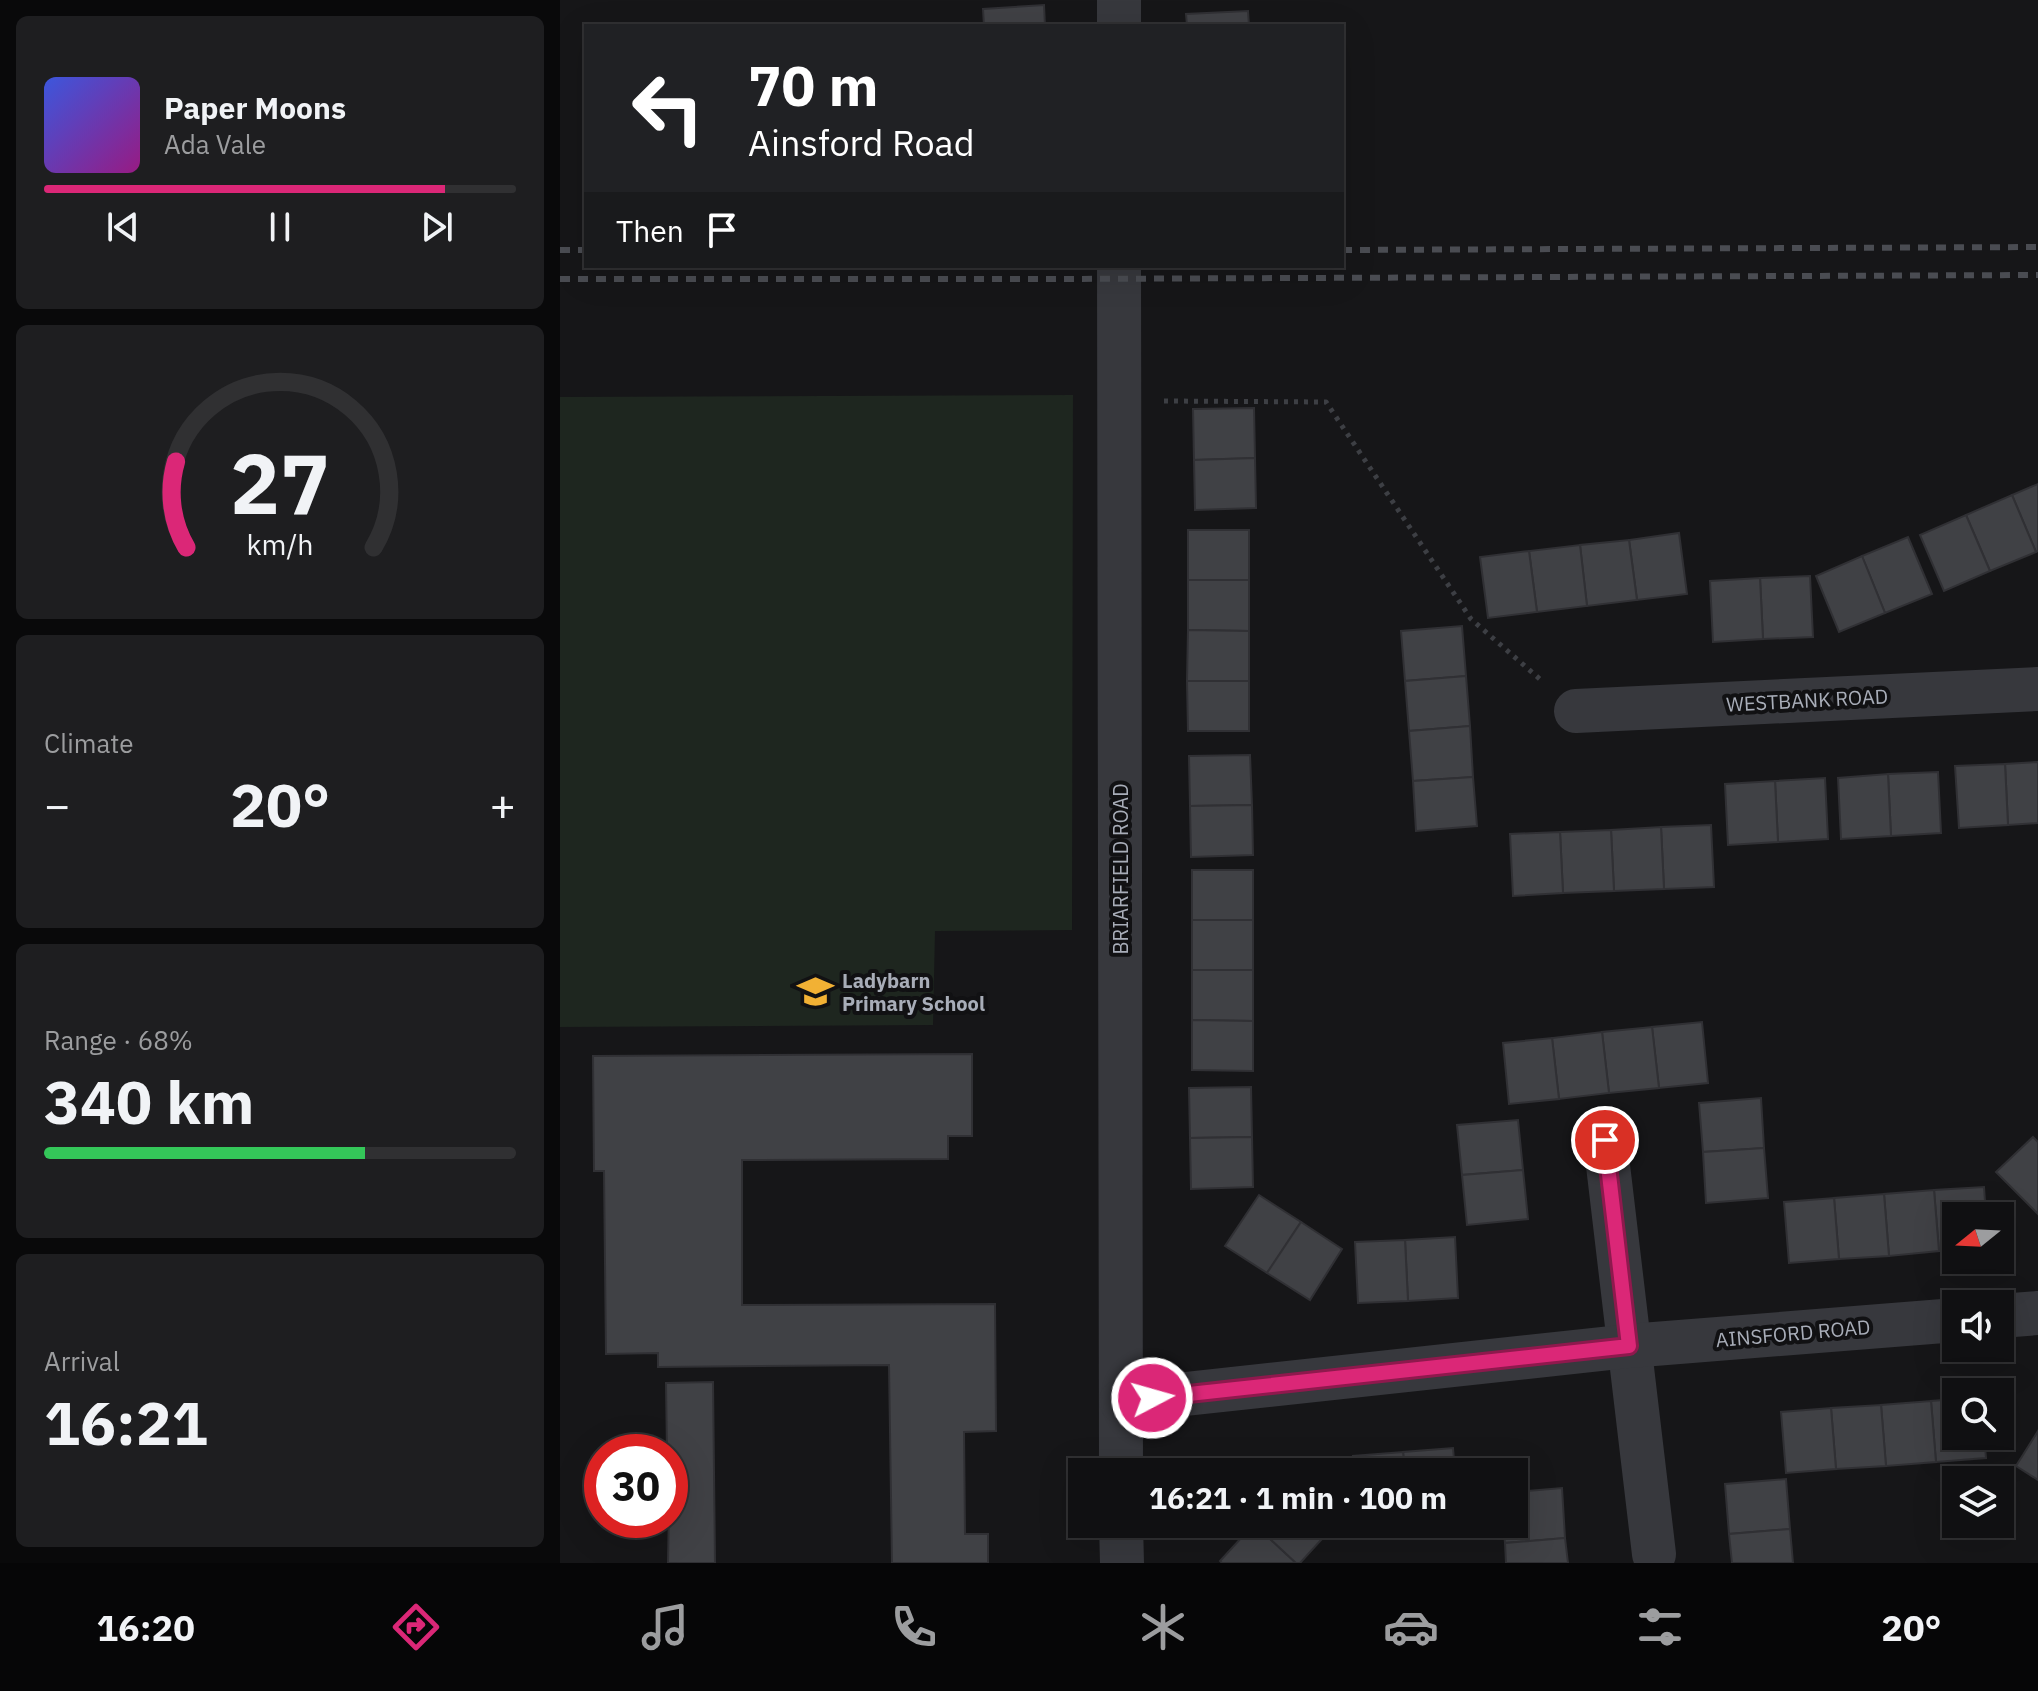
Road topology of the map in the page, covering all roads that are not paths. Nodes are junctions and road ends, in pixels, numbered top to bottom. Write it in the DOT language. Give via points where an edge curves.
graph roads {
  1 [pos="1119,0"];
  2 [pos="1119,24"];
  3 [pos="1119,268"];
  4 [pos="2038,689"];
  5 [pos="1576,711"];
  6 [pos="1605,1140"];
  7 [pos="2038,1313"];
  8 [pos="2014,1315"];
  9 [pos="1942,1321"];
  10 [pos="1629,1346"];
  11 [pos="1121,1401"];
  12 [pos="1121,1458"];
  13 [pos="1121,1538"];
  14 [pos="1654,1554"];
  15 [pos="1122,1563"];
  1 -- 2 [label="street"];
  3 -- 11 [label="street, BRIARFIELD ROAD"];
  4 -- 5 [label="street, WESTBANK ROAD"];
  6 -- 10 [label="street"];
  7 -- 8 [label="street"];
  9 -- 10 [label="street, AINSFORD ROAD"];
  10 -- 11 [label="street, AINSFORD ROAD"];
  10 -- 14 [label="street"];
  11 -- 12 [label="street, BRIARFIELD ROAD"];
  13 -- 15 [label="street"];
}
